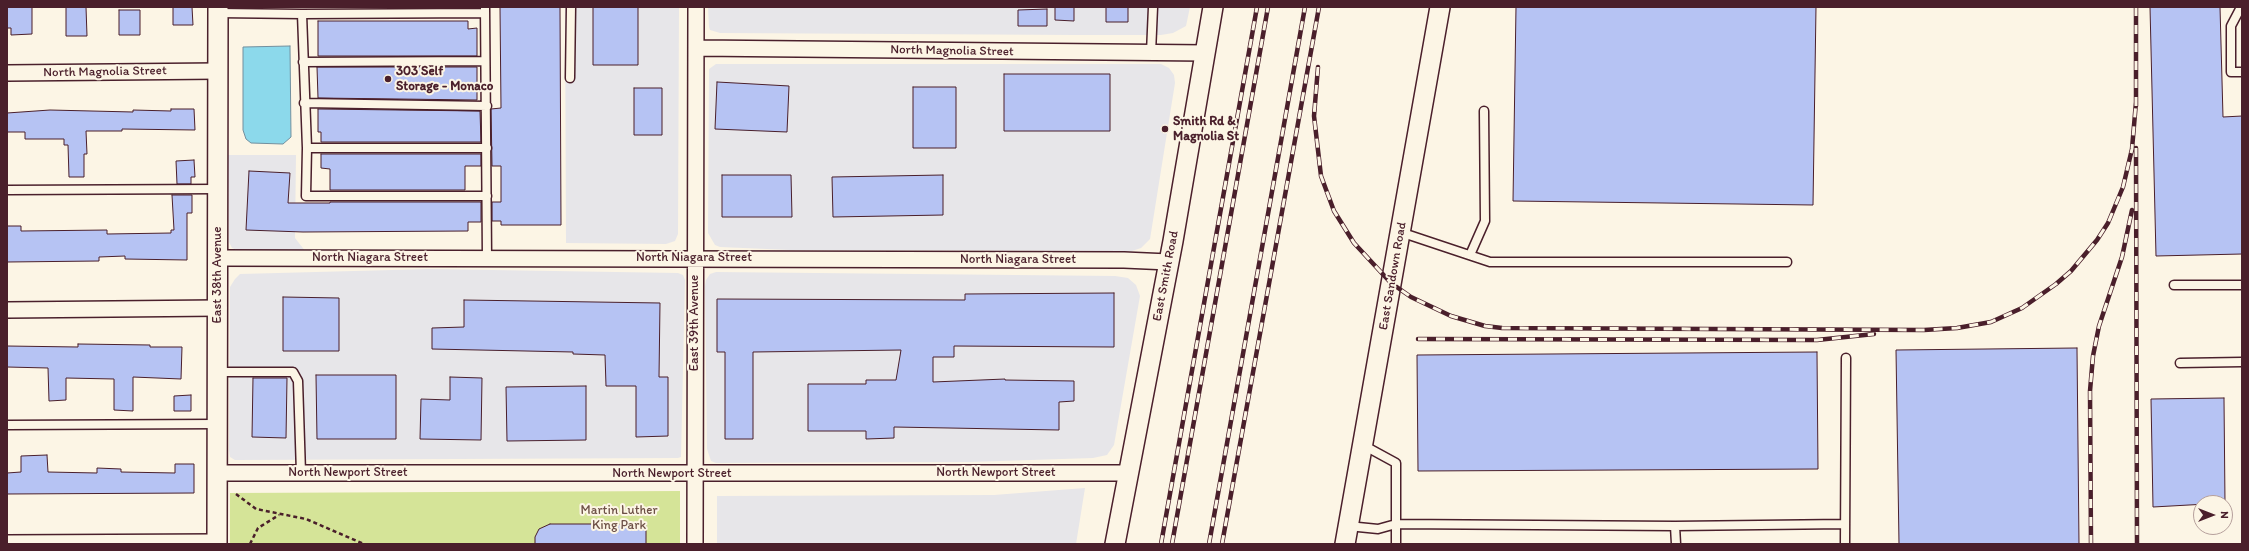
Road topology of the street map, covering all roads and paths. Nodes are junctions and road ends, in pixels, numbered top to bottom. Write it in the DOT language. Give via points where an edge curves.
graph roads {
  1 [pos="571,7"];
  2 [pos="696,7"];
  3 [pos="1153,7"];
  4 [pos="1213,7"];
  5 [pos="1440,7"];
  6 [pos="2241,7"];
  7 [pos="218,10"];
  8 [pos="287,10"];
  9 [pos="485,10"];
  10 [pos="302,14"];
  11 [pos="697,48"];
  12 [pos="1151,52"];
  13 [pos="1206,53"];
  14 [pos="485,61"];
  15 [pos="303,62"];
  16 [pos="211,71"];
  17 [pos="2242,72"];
  18 [pos="7,73"];
  19 [pos="570,78"];
  20 [pos="304,103"];
  21 [pos="487,106"];
  22 [pos="1484,111"];
  23 [pos="307,148"];
  24 [pos="487,148"];
  25 [pos="218,189"];
  26 [pos="7,190"];
  27 [pos="487,196"];
  28 [pos="1400,232"];
  29 [pos="1470,255"];
  30 [pos="219,258"];
  31 [pos="487,258"];
  32 [pos="696,258"];
  33 [pos="1169,262"];
  34 [pos="1787,262"];
  35 [pos="2174,285"];
  36 [pos="2242,285"];
  37 [pos="219,308"];
  38 [pos="7,310"];
  39 [pos="1846,358"];
  40 [pos="2242,362"];
  41 [pos="2180,364"];
  42 [pos="218,372"];
  43 [pos="218,424"];
  44 [pos="7,425"];
  45 [pos="1363,444"];
  46 [pos="218,473"];
  47 [pos="301,473"];
  48 [pos="1127,473"];
  49 [pos="695,474"];
  50 [pos="236,494"];
  51 [pos="279,514"];
  52 [pos="1396,524"];
  53 [pos="1845,524"];
  54 [pos="1675,526"];
  55 [pos="1346,535"];
  56 [pos="7,543"];
  57 [pos="218,543"];
  58 [pos="250,544"];
  59 [pos="364,544"];
  60 [pos="695,544"];
  61 [pos="1115,544"];
  62 [pos="1396,544"];
  63 [pos="1676,544"];
  64 [pos="1845,544"];
  1 -- 19 [label="lane"];
  2 -- 11 [label="street, East 39th Avenue"];
  3 -- 12 [label="lane"];
  4 -- 13 [label="street, East Smith Road"];
  5 -- 28 [label="street, East Sandown Road"];
  6 -- 17 [label="lane" via="2231,26 2231,72"];
  7 -- 8 [label="lane"];
  7 -- 16 [label="street, East 38th Avenue"];
  8 -- 10 [label="lane"];
  9 -- 10 [label="lane"];
  9 -- 14 [label="lane"];
  10 -- 15 [label="lane"];
  11 -- 12 [label="street, North Magnolia Street"];
  11 -- 32 [label="street, East 39th Avenue"];
  12 -- 13 [label="street, North Magnolia Street"];
  13 -- 33 [label="street, East Smith Road"];
  14 -- 15 [label="lane"];
  14 -- 21 [label="lane"];
  15 -- 20 [label="lane"];
  16 -- 18 [label="street, North Magnolia Street"];
  16 -- 25 [label="street, East 38th Avenue"];
  20 -- 21 [label="lane"];
  20 -- 23 [label="lane"];
  21 -- 24 [label="lane"];
  22 -- 29 [label="lane" via="1485,221"];
  23 -- 24 [label="lane"];
  23 -- 27 [label="lane" via="306,196"];
  24 -- 27 [label="lane"];
  25 -- 26 [label="lane"];
  25 -- 30 [label="street, East 38th Avenue"];
  27 -- 31 [label="lane"];
  28 -- 29 [label="lane"];
  28 -- 45 [label="street, East Sandown Road"];
  29 -- 34 [label="lane" via="1490,262"];
  30 -- 31 [label="street, North Niagara Street"];
  30 -- 37 [label="street, East 38th Avenue"];
  31 -- 32 [label="street, North Niagara Street"];
  32 -- 33 [label="street, North Niagara Street"];
  32 -- 49 [label="street, East 39th Avenue"];
  33 -- 48 [label="street, East Smith Road"];
  35 -- 36 [label="lane"];
  37 -- 38 [label="street"];
  37 -- 42 [label="street, East 38th Avenue"];
  39 -- 53 [label="lane"];
  40 -- 41 [label="lane"];
  42 -- 43 [label="street, East 38th Avenue"];
  42 -- 47 [label="lane" via="293,372 298,381"];
  43 -- 44 [label="lane"];
  43 -- 46 [label="street, East 38th Avenue"];
  45 -- 52 [label="lane" via="1396,464"];
  45 -- 55 [label="street, East Sandown Road"];
  46 -- 47 [label="street, North Newport Street"];
  46 -- 57 [label="street, East 38th Avenue"];
  47 -- 49 [label="street, North Newport Street"];
  48 -- 49 [label="street, North Newport Street"];
  48 -- 61 [label="street, East Smith Road"];
  49 -- 60 [label="street, East 39th Avenue"];
  50 -- 51 [label="path" via="256,509"];
  51 -- 58 [label="path" via="258,528"];
  51 -- 59 [label="path" via="306,518"];
  52 -- 54 [label="lane"];
  52 -- 55 [label="lane"];
  52 -- 62 [label="lane"];
  53 -- 54 [label="lane"];
  53 -- 64 [label="lane"];
  54 -- 63 [label="lane"];
  56 -- 57 [label="street"];
}
